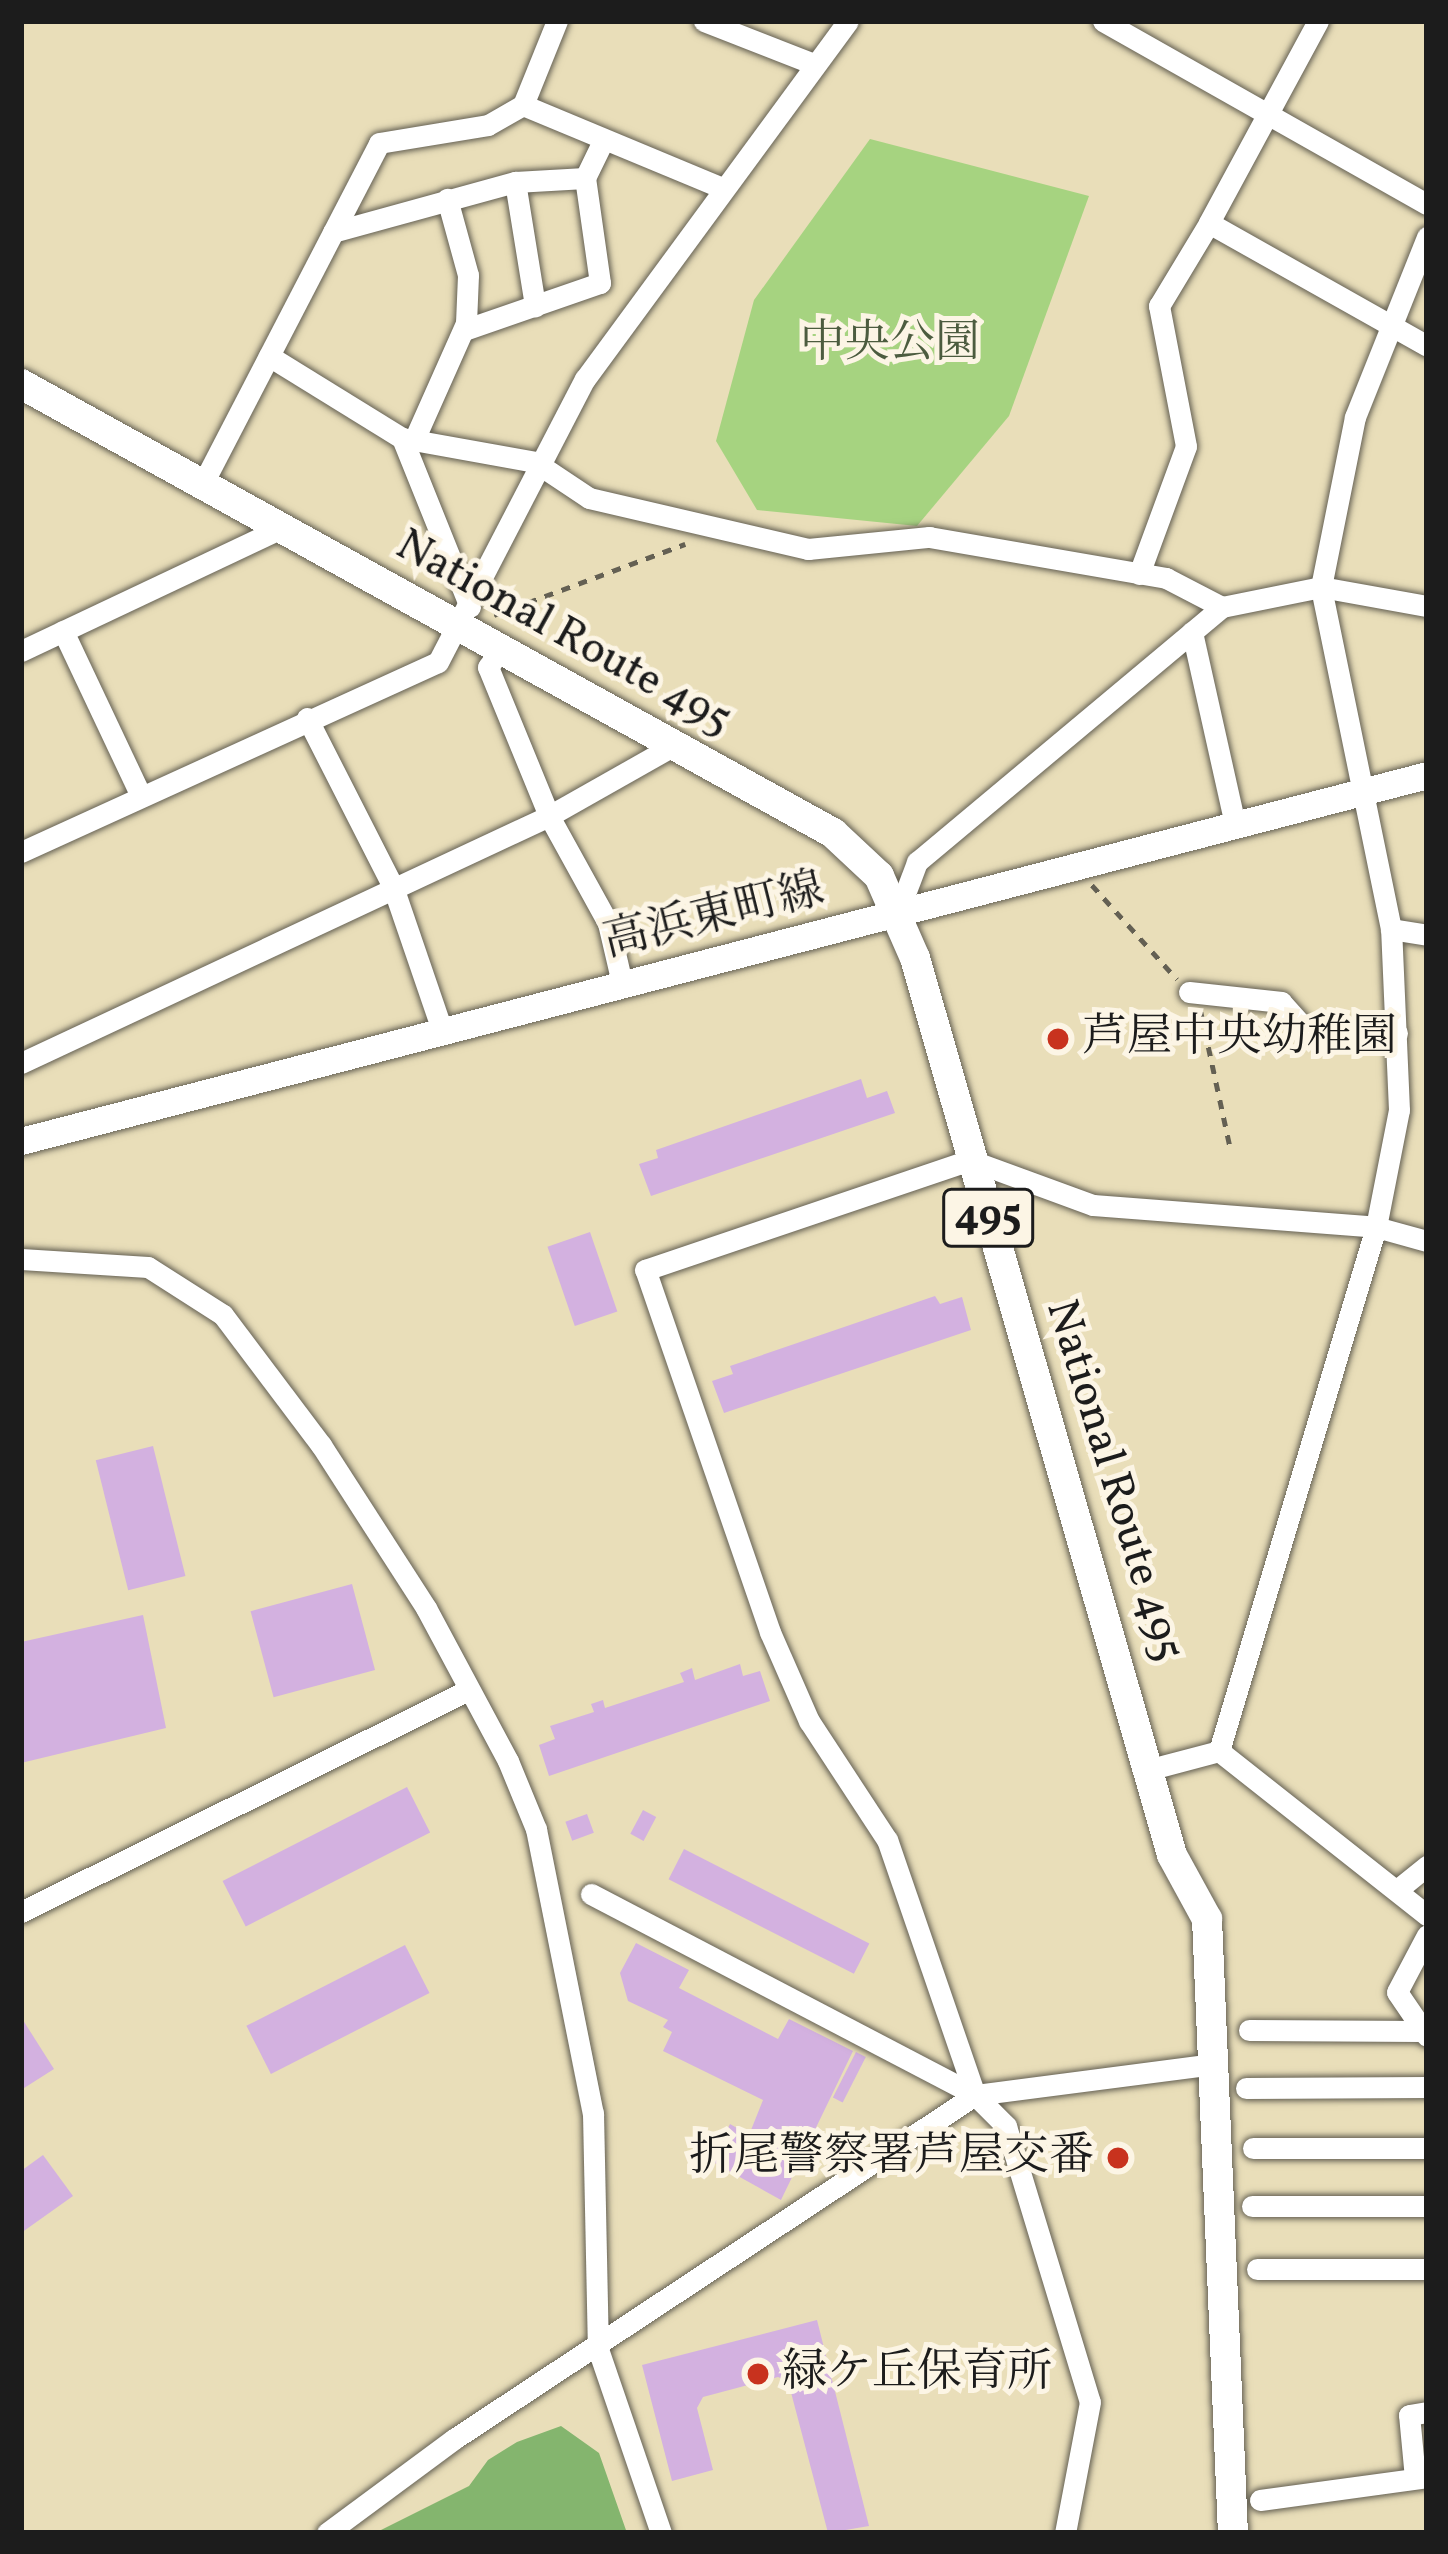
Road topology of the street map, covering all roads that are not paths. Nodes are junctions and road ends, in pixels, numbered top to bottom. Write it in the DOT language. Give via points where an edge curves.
graph roads {
  1 [pos="557,21"];
  2 [pos="704,21"];
  3 [pos="848,21"];
  4 [pos="1102,21"];
  5 [pos="1318,21"];
  6 [pos="811,63"];
  7 [pos="523,105"];
  8 [pos="1266,113"];
  9 [pos="603,141"];
  10 [pos="585,178"];
  11 [pos="514,182"];
  12 [pos="720,187"];
  13 [pos="447,199"];
  14 [pos="1427,204"];
  15 [pos="1209,223"];
  16 [pos="333,232"];
  17 [pos="1427,238"];
  18 [pos="535,306"];
  19 [pos="1393,327"];
  20 [pos="464,330"];
  21 [pos="1427,346"];
  22 [pos="269,356"];
  23 [pos="21,384"];
  24 [pos="408,439"];
  25 [pos="535,462"];
  26 [pos="202,484"];
  27 [pos="281,528"];
  28 [pos="1139,574"];
  29 [pos="1321,587"];
  30 [pos="1427,606"];
  31 [pos="1222,607"];
  32 [pos="465,617"];
  33 [pos="63,631"];
  34 [pos="1192,632"];
  35 [pos="500,650"];
  36 [pos="21,651"];
  37 [pos="307,718"];
  38 [pos="671,747"];
  39 [pos="1427,775"];
  40 [pos="1366,791"];
  41 [pos="141,796"];
  42 [pos="548,816"];
  43 [pos="1235,825"];
  44 [pos="21,852"];
  45 [pos="394,887"];
  46 [pos="897,915"];
  47 [pos="1391,929"];
  48 [pos="1427,934"];
  49 [pos="622,983"];
  50 [pos="1190,992"];
  51 [pos="442,1030"];
  52 [pos="1397,1034"];
  53 [pos="21,1064"];
  54 [pos="23,1136"];
  55 [pos="970,1160"];
  56 [pos="1376,1227"];
  57 [pos="1427,1241"];
  58 [pos="21,1259"];
  59 [pos="468,1690"];
  60 [pos="1219,1751"];
  61 [pos="1151,1769"];
  62 [pos="1427,1866"];
  63 [pos="1397,1890"];
  64 [pos="591,1894"];
  65 [pos="21,1912"];
  66 [pos="1427,1915"];
  67 [pos="1427,1935"];
  68 [pos="1249,2030"];
  69 [pos="1424,2034"];
  70 [pos="1213,2064"];
  71 [pos="1427,2087"];
  72 [pos="1246,2088"];
  73 [pos="974,2096"];
  74 [pos="1252,2148"];
  75 [pos="1427,2148"];
  76 [pos="1252,2206"];
  77 [pos="1427,2206"];
  78 [pos="1427,2269"];
  79 [pos="1257,2270"];
  80 [pos="598,2349"];
  81 [pos="1427,2412"];
  82 [pos="1421,2477"];
  83 [pos="1260,2500"];
  84 [pos="327,2533"];
  85 [pos="661,2533"];
  86 [pos="1064,2533"];
  87 [pos="1234,2533"];
  1 -- 7 [label="street"];
  2 -- 6 [label="street"];
  3 -- 6 [label="street"];
  4 -- 8 [label="street"];
  5 -- 8 [label="street"];
  6 -- 12 [label="street"];
  7 -- 9 [label="street"];
  7 -- 16 [label="street" via="488,124 379,143"];
  8 -- 14 [label="street"];
  8 -- 15 [label="street"];
  9 -- 10 [label="street"];
  9 -- 12 [label="street"];
  10 -- 11 [label="street"];
  10 -- 18 [label="street" via="600,283"];
  11 -- 13 [label="street"];
  11 -- 18 [label="street"];
  12 -- 25 [label="street"];
  13 -- 16 [label="street"];
  13 -- 20 [label="street" via="468,275"];
  15 -- 19 [label="street"];
  15 -- 28 [label="street" via="1160,306 1186,446"];
  16 -- 22 [label="street"];
  17 -- 19 [label="street"];
  18 -- 20 [label="street"];
  19 -- 21 [label="street"];
  19 -- 29 [label="street" via="1355,417"];
  20 -- 24 [label="street"];
  22 -- 24 [label="street"];
  22 -- 26 [label="street"];
  23 -- 26 [label="highway, National Route 495 / 495"];
  24 -- 25 [label="street"];
  24 -- 32 [label="street"];
  25 -- 28 [label="street" via="589,498 808,549 928,538"];
  25 -- 32 [label="street"];
  26 -- 27 [label="highway, National Route 495 / 495"];
  27 -- 32 [label="highway, National Route 495 / 495"];
  27 -- 33 [label="street"];
  28 -- 31 [label="street" via="1166,578"];
  29 -- 30 [label="street"];
  29 -- 31 [label="street"];
  29 -- 40 [label="street"];
  31 -- 34 [label="street"];
  32 -- 35 [label="highway, National Route 495 / 495"];
  32 -- 37 [label="street" via="438,662"];
  33 -- 36 [label="street"];
  33 -- 41 [label="street"];
  34 -- 43 [label="street"];
  34 -- 46 [label="street" via="917,862"];
  35 -- 38 [label="highway, National Route 495 / 495"];
  35 -- 42 [label="street" via="488,667"];
  37 -- 41 [label="street"];
  37 -- 45 [label="street"];
  38 -- 42 [label="street"];
  38 -- 46 [label="highway, National Route 495 / 495" via="862,853"];
  39 -- 40 [label="main road, 高浜東町線"];
  40 -- 43 [label="main road, 高浜東町線"];
  40 -- 47 [label="street"];
  41 -- 44 [label="street"];
  42 -- 45 [label="street"];
  42 -- 49 [label="street" via="608,923"];
  43 -- 46 [label="main road, 高浜東町線"];
  45 -- 51 [label="street"];
  45 -- 53 [label="street"];
  46 -- 49 [label="main road, 高浜東町線"];
  46 -- 55 [label="highway, National Route 495 / 495"];
  47 -- 48 [label="street"];
  47 -- 52 [label="street"];
  49 -- 51 [label="main road, 高浜東町線"];
  50 -- 52 [label="street" via="1281,1002 1308,1032"];
  51 -- 54 [label="main road, 高浜東町線"];
  52 -- 56 [label="street" via="1399,1110"];
  55 -- 56 [label="street" via="1093,1205"];
  55 -- 61 [label="highway, National Route 495 / 495"];
  55 -- 73 [label="street" via="645,1270 770,1632 809,1720 887,1840"];
  56 -- 57 [label="street"];
  56 -- 60 [label="street"];
  58 -- 59 [label="street" via="148,1267 223,1316 321,1445 426,1608"];
  59 -- 65 [label="street"];
  59 -- 80 [label="street" via="536,1829 588,2091"];
  60 -- 61 [label="street"];
  60 -- 63 [label="street"];
  61 -- 70 [label="highway, National Route 495 / 495" via="1172,1855 1207,1919"];
  62 -- 63 [label="street"];
  63 -- 66 [label="street"];
  64 -- 73 [label="street"];
  67 -- 69 [label="street" via="1396,1992"];
  68 -- 69 [label="street"];
  70 -- 73 [label="street"];
  70 -- 87 [label="highway, National Route 495 / 495" via="1219,2340"];
  71 -- 72 [label="street"];
  73 -- 80 [label="street"];
  73 -- 86 [label="street" via="1006,2126 1090,2402"];
  74 -- 75 [label="street"];
  76 -- 77 [label="street"];
  78 -- 79 [label="street"];
  80 -- 84 [label="street" via="454,2439"];
  80 -- 85 [label="street"];
  81 -- 82 [label="street" via="1408,2415"];
  82 -- 83 [label="street"];
}
